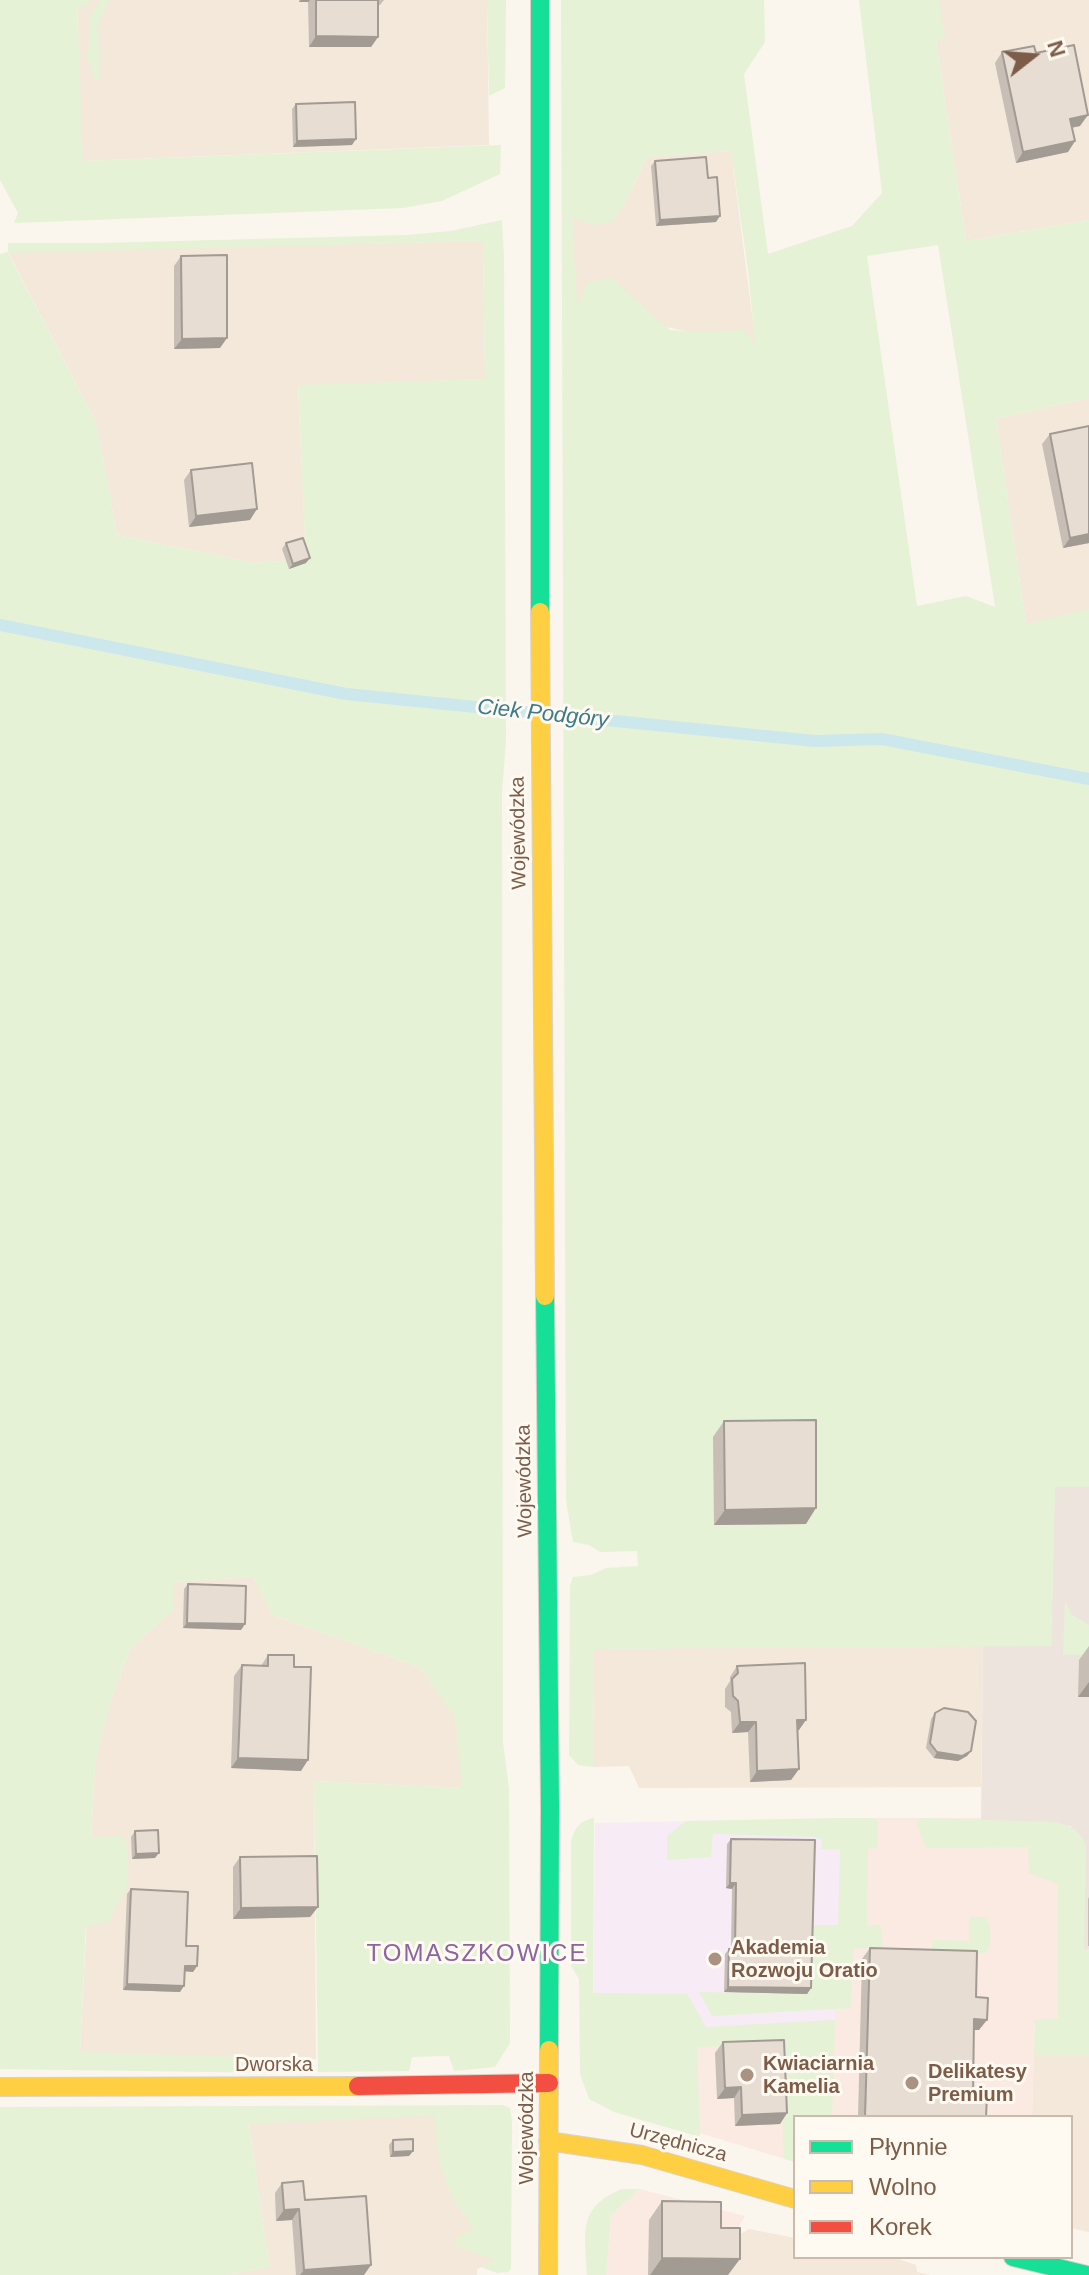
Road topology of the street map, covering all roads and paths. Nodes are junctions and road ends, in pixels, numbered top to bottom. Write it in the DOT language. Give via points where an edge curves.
graph roads {
  1 [pos="540,0"];
  2 [pos="549,2083"];
  3 [pos="0,2087"];
  4 [pos="548,2141"];
  5 [pos="793,2198"];
  6 [pos="1021,2259"];
  7 [pos="548,2275"];
  8 [pos="1087,2275"];
  1 -- 2 [label="main road, Wojewódzka"];
  2 -- 3 [label="main road, Dworska"];
  2 -- 4 [label="main road, Wojewódzka"];
  4 -- 5 [label="main road, Urzędnicza" via="606,2147"];
  4 -- 7 [label="main road, Wojewódzka"];
  6 -- 8 [label="main road"];
}
